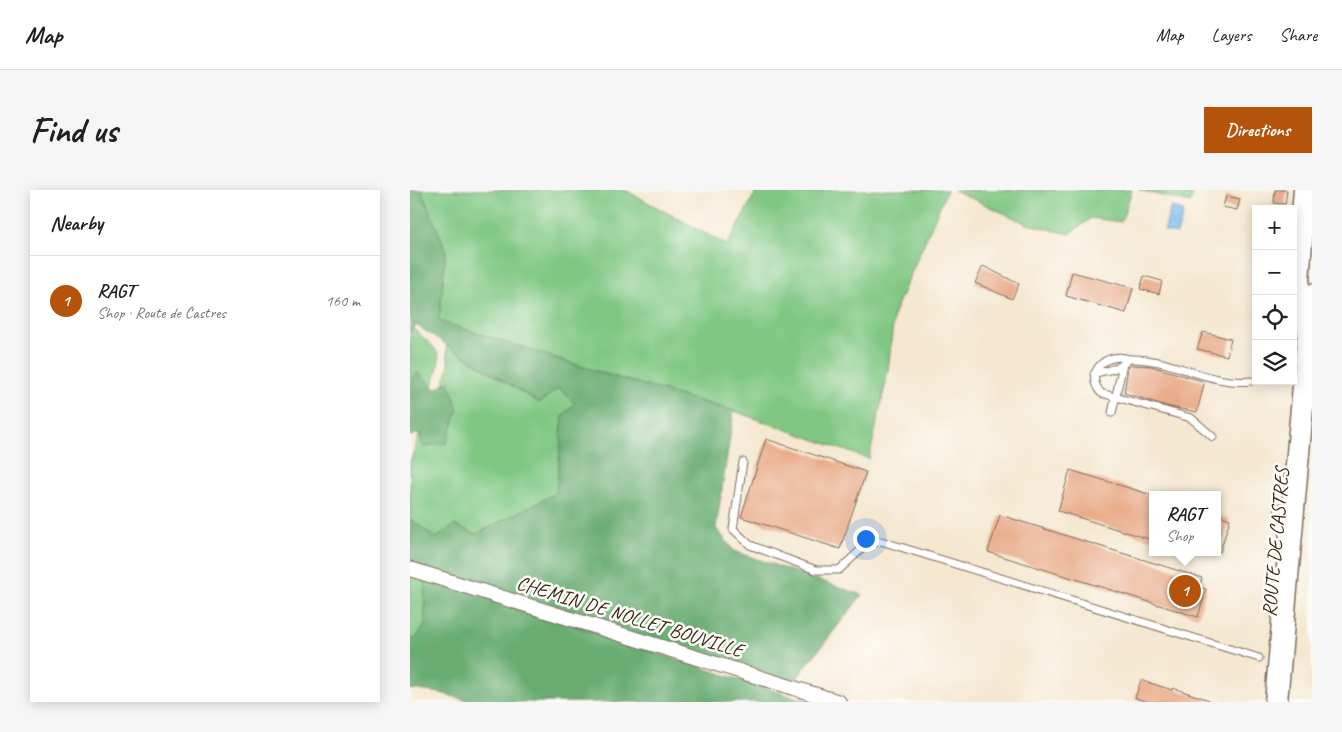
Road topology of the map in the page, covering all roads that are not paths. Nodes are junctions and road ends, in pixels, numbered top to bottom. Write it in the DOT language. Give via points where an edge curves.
graph roads {
  1 [pos="1305,190"];
  2 [pos="1312,196"];
  3 [pos="1296,295"];
  4 [pos="1312,295"];
  5 [pos="1126,361"];
  6 [pos="1094,375"];
  7 [pos="1251,381"];
  8 [pos="1289,385"];
  9 [pos="1115,398"];
  10 [pos="1112,413"];
  11 [pos="1213,437"];
  12 [pos="744,462"];
  13 [pos="1295,489"];
  14 [pos="1278,508"];
  15 [pos="410,569"];
  16 [pos="1259,658"];
  17 [pos="838,702"];
  18 [pos="1261,702"];
  19 [pos="1268,702"];
  20 [pos="1276,702"];
  1 -- 3 [label="main road"];
  2 -- 13 [label="lane" via="1291,447"];
  4 -- 13 [label="main road, ROUTE DE CASTRES"];
  5 -- 6 [label="lane" via="1119,368"];
  5 -- 6 [label="lane" via="1120,356 1112,357 1103,361"];
  5 -- 7 [label="lane" via="1153,362 1223,380"];
  5 -- 9 [label="lane"];
  6 -- 9 [label="lane" via="1094,382 1101,393"];
  8 -- 14 [label="main road, ROUTE DE CASTRES"];
  9 -- 10 [label="lane"];
  9 -- 11 [label="lane" via="1191,418"];
  12 -- 16 [label="lane" via="733,529 750,545 791,561 816,570 839,570 867,544 881,541"];
  13 -- 20 [label="main road, ROUTE DE CASTRES"];
  14 -- 18 [label="main road, ROUTE DE CASTRES"];
  14 -- 19 [label="lane" via="1282,534"];
  15 -- 17 [label="street, CHEMIN DE NOLLET BOUVILLE"];
}
